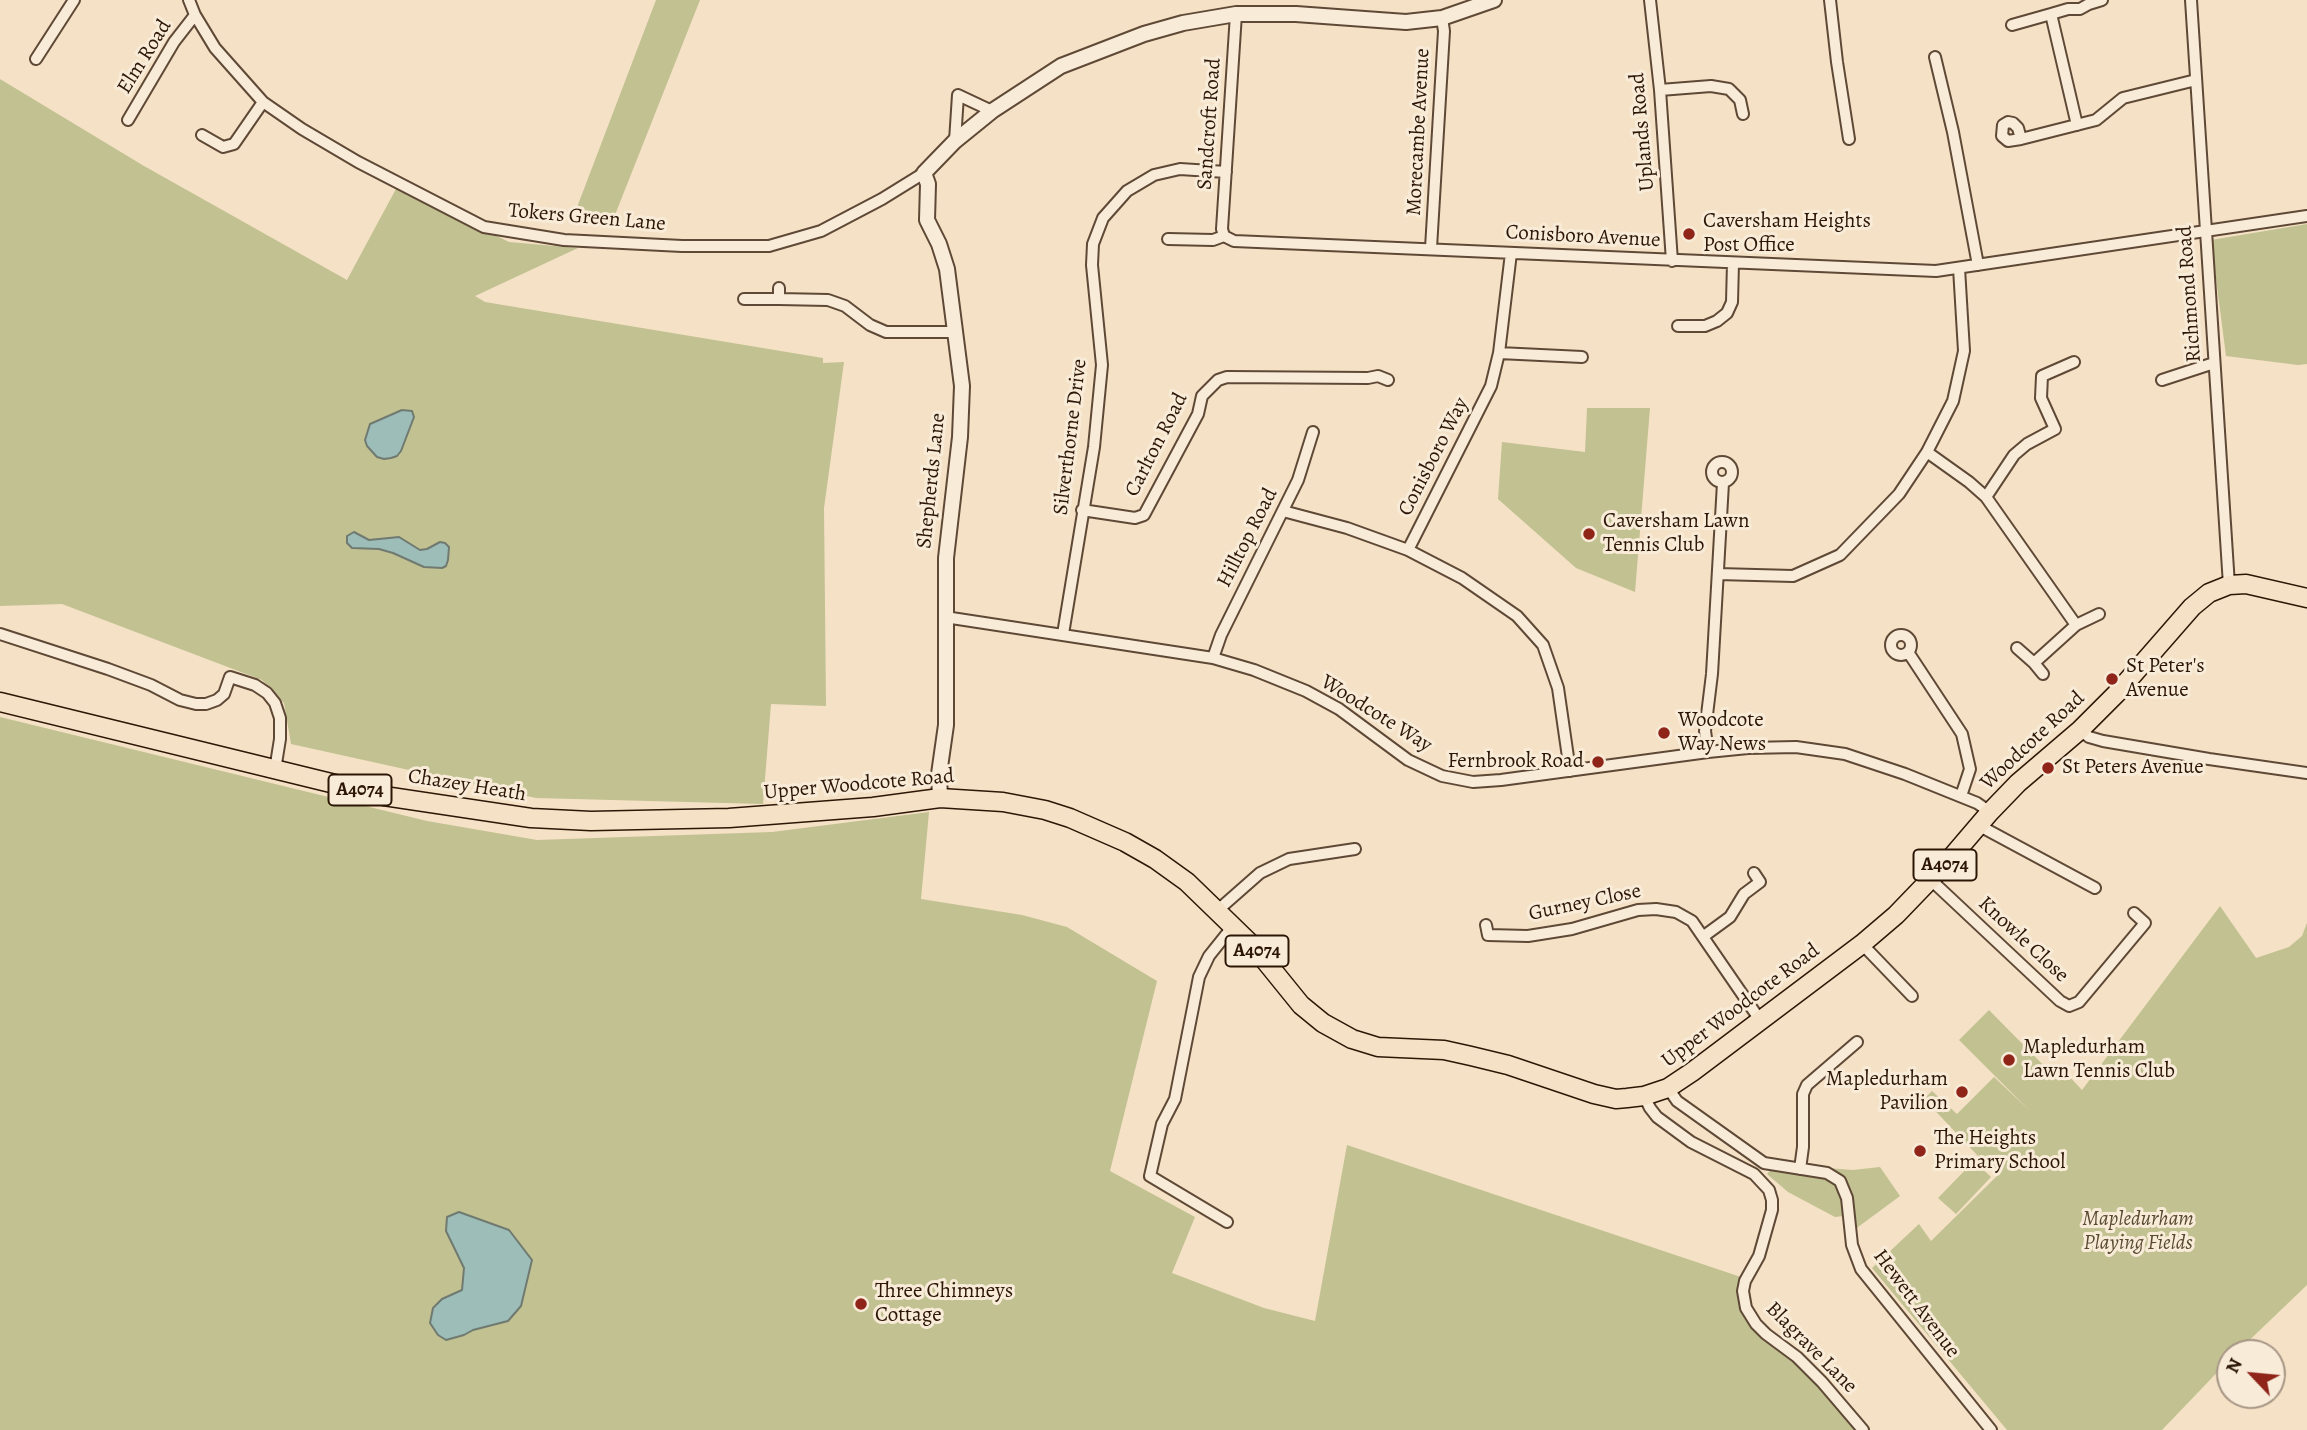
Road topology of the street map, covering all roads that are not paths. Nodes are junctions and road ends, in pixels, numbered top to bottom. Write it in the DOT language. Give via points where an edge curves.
graph roads {
  1 [pos="74,0"];
  2 [pos="189,0"];
  3 [pos="1494,0"];
  4 [pos="1650,0"];
  5 [pos="1830,0"];
  6 [pos="2102,0"];
  7 [pos="2191,0"];
  8 [pos="1236,13"];
  9 [pos="2051,14"];
  10 [pos="195,15"];
  11 [pos="1442,18"];
  12 [pos="2018,20"];
  13 [pos="1935,57"];
  14 [pos="36,59"];
  15 [pos="2196,80"];
  16 [pos="1660,90"];
  17 [pos="263,102"];
  18 [pos="992,111"];
  19 [pos="1743,114"];
  20 [pos="128,120"];
  21 [pos="2077,125"];
  22 [pos="202,135"];
  23 [pos="1849,139"];
  24 [pos="2021,139"];
  25 [pos="955,141"];
  26 [pos="1226,172"];
  27 [pos="924,173"];
  28 [pos="2307,216"];
  29 [pos="2206,232"];
  30 [pos="1224,236"];
  31 [pos="1168,239"];
  32 [pos="1431,248"];
  33 [pos="1511,253"];
  34 [pos="1672,261"];
  35 [pos="1732,263"];
  36 [pos="1978,265"];
  37 [pos="1959,268"];
  38 [pos="744,299"];
  39 [pos="1678,326"];
  40 [pos="956,332"];
  41 [pos="1499,353"];
  42 [pos="1582,356"];
  43 [pos="2074,362"];
  44 [pos="2214,363"];
  45 [pos="1388,380"];
  46 [pos="2162,380"];
  47 [pos="1313,432"];
  48 [pos="1927,453"];
  49 [pos="1723,483"];
  50 [pos="1986,497"];
  51 [pos="1082,510"];
  52 [pos="1283,511"];
  53 [pos="1408,550"];
  54 [pos="1718,574"];
  55 [pos="2229,585"];
  56 [pos="2307,598"];
  57 [pos="2099,614"];
  58 [pos="945,617"];
  59 [pos="2076,625"];
  60 [pos="0,634"];
  61 [pos="1063,635"];
  62 [pos="2017,648"];
  63 [pos="1908,652"];
  64 [pos="1213,658"];
  65 [pos="2034,663"];
  66 [pos="2043,674"];
  67 [pos="0,702"];
  68 [pos="2080,730"];
  69 [pos="1708,752"];
  70 [pos="275,770"];
  71 [pos="1570,771"];
  72 [pos="2307,773"];
  73 [pos="1961,796"];
  74 [pos="940,798"];
  75 [pos="729,818"];
  76 [pos="1984,819"];
  77 [pos="1335,839"];
  78 [pos="1354,849"];
  79 [pos="1338,852"];
  80 [pos="1931,880"];
  81 [pos="1759,881"];
  82 [pos="2095,888"];
  83 [pos="1218,911"];
  84 [pos="2134,913"];
  85 [pos="1233,926"];
  86 [pos="1486,935"];
  87 [pos="1704,936"];
  88 [pos="1862,944"];
  89 [pos="1902,1005"];
  90 [pos="1760,1020"];
  91 [pos="1857,1042"];
  92 [pos="1668,1088"];
  93 [pos="1644,1096"];
  94 [pos="1764,1163"];
  95 [pos="1800,1169"];
  96 [pos="1754,1174"];
  97 [pos="1227,1222"];
  98 [pos="1863,1430"];
  99 [pos="1991,1430"];
  1 -- 14 [label="street"];
  2 -- 10 [label="street, Tokers Green Lane"];
  3 -- 11 [label="street"];
  4 -- 16 [label="street, Uplands Road"];
  5 -- 23 [label="street"];
  6 -- 9 [label="street"];
  7 -- 15 [label="street, Richmond Road"];
  8 -- 11 [label="street" via="1406,22"];
  8 -- 18 [label="street" via="1144,34 1062,66"];
  8 -- 26 [label="street, Sandcroft Road"];
  9 -- 12 [label="street"];
  9 -- 21 [label="street"];
  10 -- 17 [label="street, Tokers Green Lane" via="215,48"];
  10 -- 20 [label="street, Elm Road"];
  11 -- 32 [label="street, Morecambe Avenue"];
  13 -- 36 [label="street" via="1948,118 1958,131"];
  15 -- 21 [label="street" via="2123,98 2096,120"];
  15 -- 29 [label="street, Richmond Road"];
  16 -- 19 [label="street" via="1729,89 1740,100"];
  16 -- 34 [label="street, Uplands Road"];
  17 -- 22 [label="street" via="234,144 223,147"];
  17 -- 27 [label="street, Tokers Green Lane" via="358,162 484,228 564,240 769,246 821,231"];
  18 -- 25 [label="street"];
  18 -- 25 [label="street" via="958,95"];
  21 -- 24 [label="street"];
  25 -- 27 [label="street"];
  26 -- 30 [label="street, Sandcroft Road"];
  26 -- 51 [label="street, Silverthorne Drive" via="1180,169 1154,175 1127,191 1103,219 1093,244 1092,265 1102,365"];
  27 -- 40 [label="street, Shepherds Lane" via="927,220 947,269"];
  28 -- 29 [label="street, Conisboro Avenue"];
  29 -- 36 [label="street, Conisboro Avenue"];
  29 -- 44 [label="street, Richmond Road"];
  30 -- 31 [label="street, Conisboro Avenue"];
  30 -- 32 [label="street, Conisboro Avenue" via="1234,241"];
  32 -- 33 [label="street, Conisboro Avenue"];
  33 -- 34 [label="street, Conisboro Avenue"];
  33 -- 41 [label="street, Conisboro Way"];
  34 -- 35 [label="street, Conisboro Avenue"];
  35 -- 37 [label="street, Conisboro Avenue"];
  35 -- 39 [label="street" via="1732,302 1727,313 1705,326"];
  36 -- 37 [label="street, Conisboro Avenue"];
  37 -- 48 [label="street" via="1964,351 1953,401"];
  38 -- 40 [label="street" via="779,294 828,300 886,332"];
  40 -- 58 [label="street, Shepherds Lane" via="962,386"];
  41 -- 42 [label="street"];
  41 -- 53 [label="street, Conisboro Way" via="1487,394"];
  43 -- 50 [label="street" via="2042,376 2041,398 2055,429 2014,455"];
  44 -- 46 [label="street"];
  44 -- 55 [label="street, Richmond Road"];
  45 -- 51 [label="street, Carlton Road" via="1378,376 1218,380 1202,396 1198,414 1143,515 1135,518"];
  47 -- 52 [label="street, Hilltop Road"];
  48 -- 50 [label="street"];
  48 -- 54 [label="street" via="1899,494 1840,555 1793,576"];
  49 -- 54 [label="street"];
  50 -- 59 [label="street"];
  51 -- 61 [label="street, Silverthorne Drive"];
  52 -- 53 [label="street" via="1347,527"];
  52 -- 64 [label="street, Hilltop Road"];
  53 -- 71 [label="street" via="1462,578 1517,616 1543,645 1558,688"];
  54 -- 69 [label="street" via="1705,731"];
  55 -- 56 [label="main road" via="2246,584"];
  55 -- 68 [label="main road, Woodcote Road / A4074" via="2192,607"];
  57 -- 59 [label="street"];
  58 -- 61 [label="street, Woodcote Way"];
  58 -- 74 [label="street, Shepherds Lane" via="946,725"];
  59 -- 65 [label="street"];
  60 -- 70 [label="street" via="196,704 217,700 230,677 255,685 275,703 280,718"];
  61 -- 64 [label="street, Woodcote Way"];
  62 -- 65 [label="street"];
  63 -- 73 [label="street" via="1962,734 1970,769"];
  64 -- 71 [label="street, Woodcote Way" via="1306,691 1339,709 1408,760 1441,776 1473,782"];
  65 -- 66 [label="street"];
  67 -- 70 [label="main road, Chazey Heath / A4074"];
  68 -- 72 [label="street" via="2103,741"];
  68 -- 76 [label="main road, Woodcote Road / A4074"];
  69 -- 71 [label="street, Woodcote Way"];
  69 -- 73 [label="street, Woodcote Way" via="1796,747 1845,754"];
  70 -- 75 [label="main road, Chazey Heath / A4074" via="384,796 531,818"];
  73 -- 76 [label="street, Woodcote Way"];
  74 -- 75 [label="main road, Upper Woodcote Road / A4074"];
  74 -- 83 [label="main road, Upper Woodcote Road / A4074" via="1003,802 1089,825 1155,859"];
  76 -- 80 [label="main road, Upper Woodcote Road / A4074"];
  76 -- 82 [label="street"];
  77 -- 79 [label="street"];
  78 -- 79 [label="street"];
  79 -- 83 [label="street" via="1289,859 1260,873"];
  80 -- 84 [label="street, Knowle Close" via="2069,1006 2079,1002 2150,926"];
  80 -- 88 [label="main road, Upper Woodcote Road / A4074"];
  81 -- 87 [label="street" via="1744,894 1730,917"];
  83 -- 85 [label="main road, Upper Woodcote Road / A4074"];
  85 -- 93 [label="main road, Upper Woodcote Road / A4074" via="1301,1005 1352,1039 1378,1047 1471,1056 1616,1099"];
  85 -- 97 [label="street" via="1199,977 1175,1099 1162,1124 1150,1176"];
  86 -- 87 [label="street, Gurney Close" via="1528,936 1656,909 1692,921"];
  87 -- 90 [label="street, Gurney Close"];
  88 -- 89 [label="street" via="1914,994"];
  88 -- 90 [label="main road, Upper Woodcote Road / A4074"];
  90 -- 92 [label="main road, Upper Woodcote Road / A4074"];
  91 -- 95 [label="street" via="1802,1094"];
  92 -- 93 [label="main road, Upper Woodcote Road / A4074"];
  92 -- 94 [label="street, Hewett Avenue" via="1676,1101"];
  93 -- 96 [label="street" via="1657,1117 1691,1142"];
  94 -- 95 [label="street, Hewett Avenue"];
  94 -- 96 [label="street"];
  95 -- 99 [label="street, Hewett Avenue" via="1832,1175 1844,1186 1852,1245 1861,1269"];
  96 -- 98 [label="street, Blagrave Lane" via="1772,1200 1759,1256 1745,1281 1746,1308 1756,1324 1797,1357"];
}
